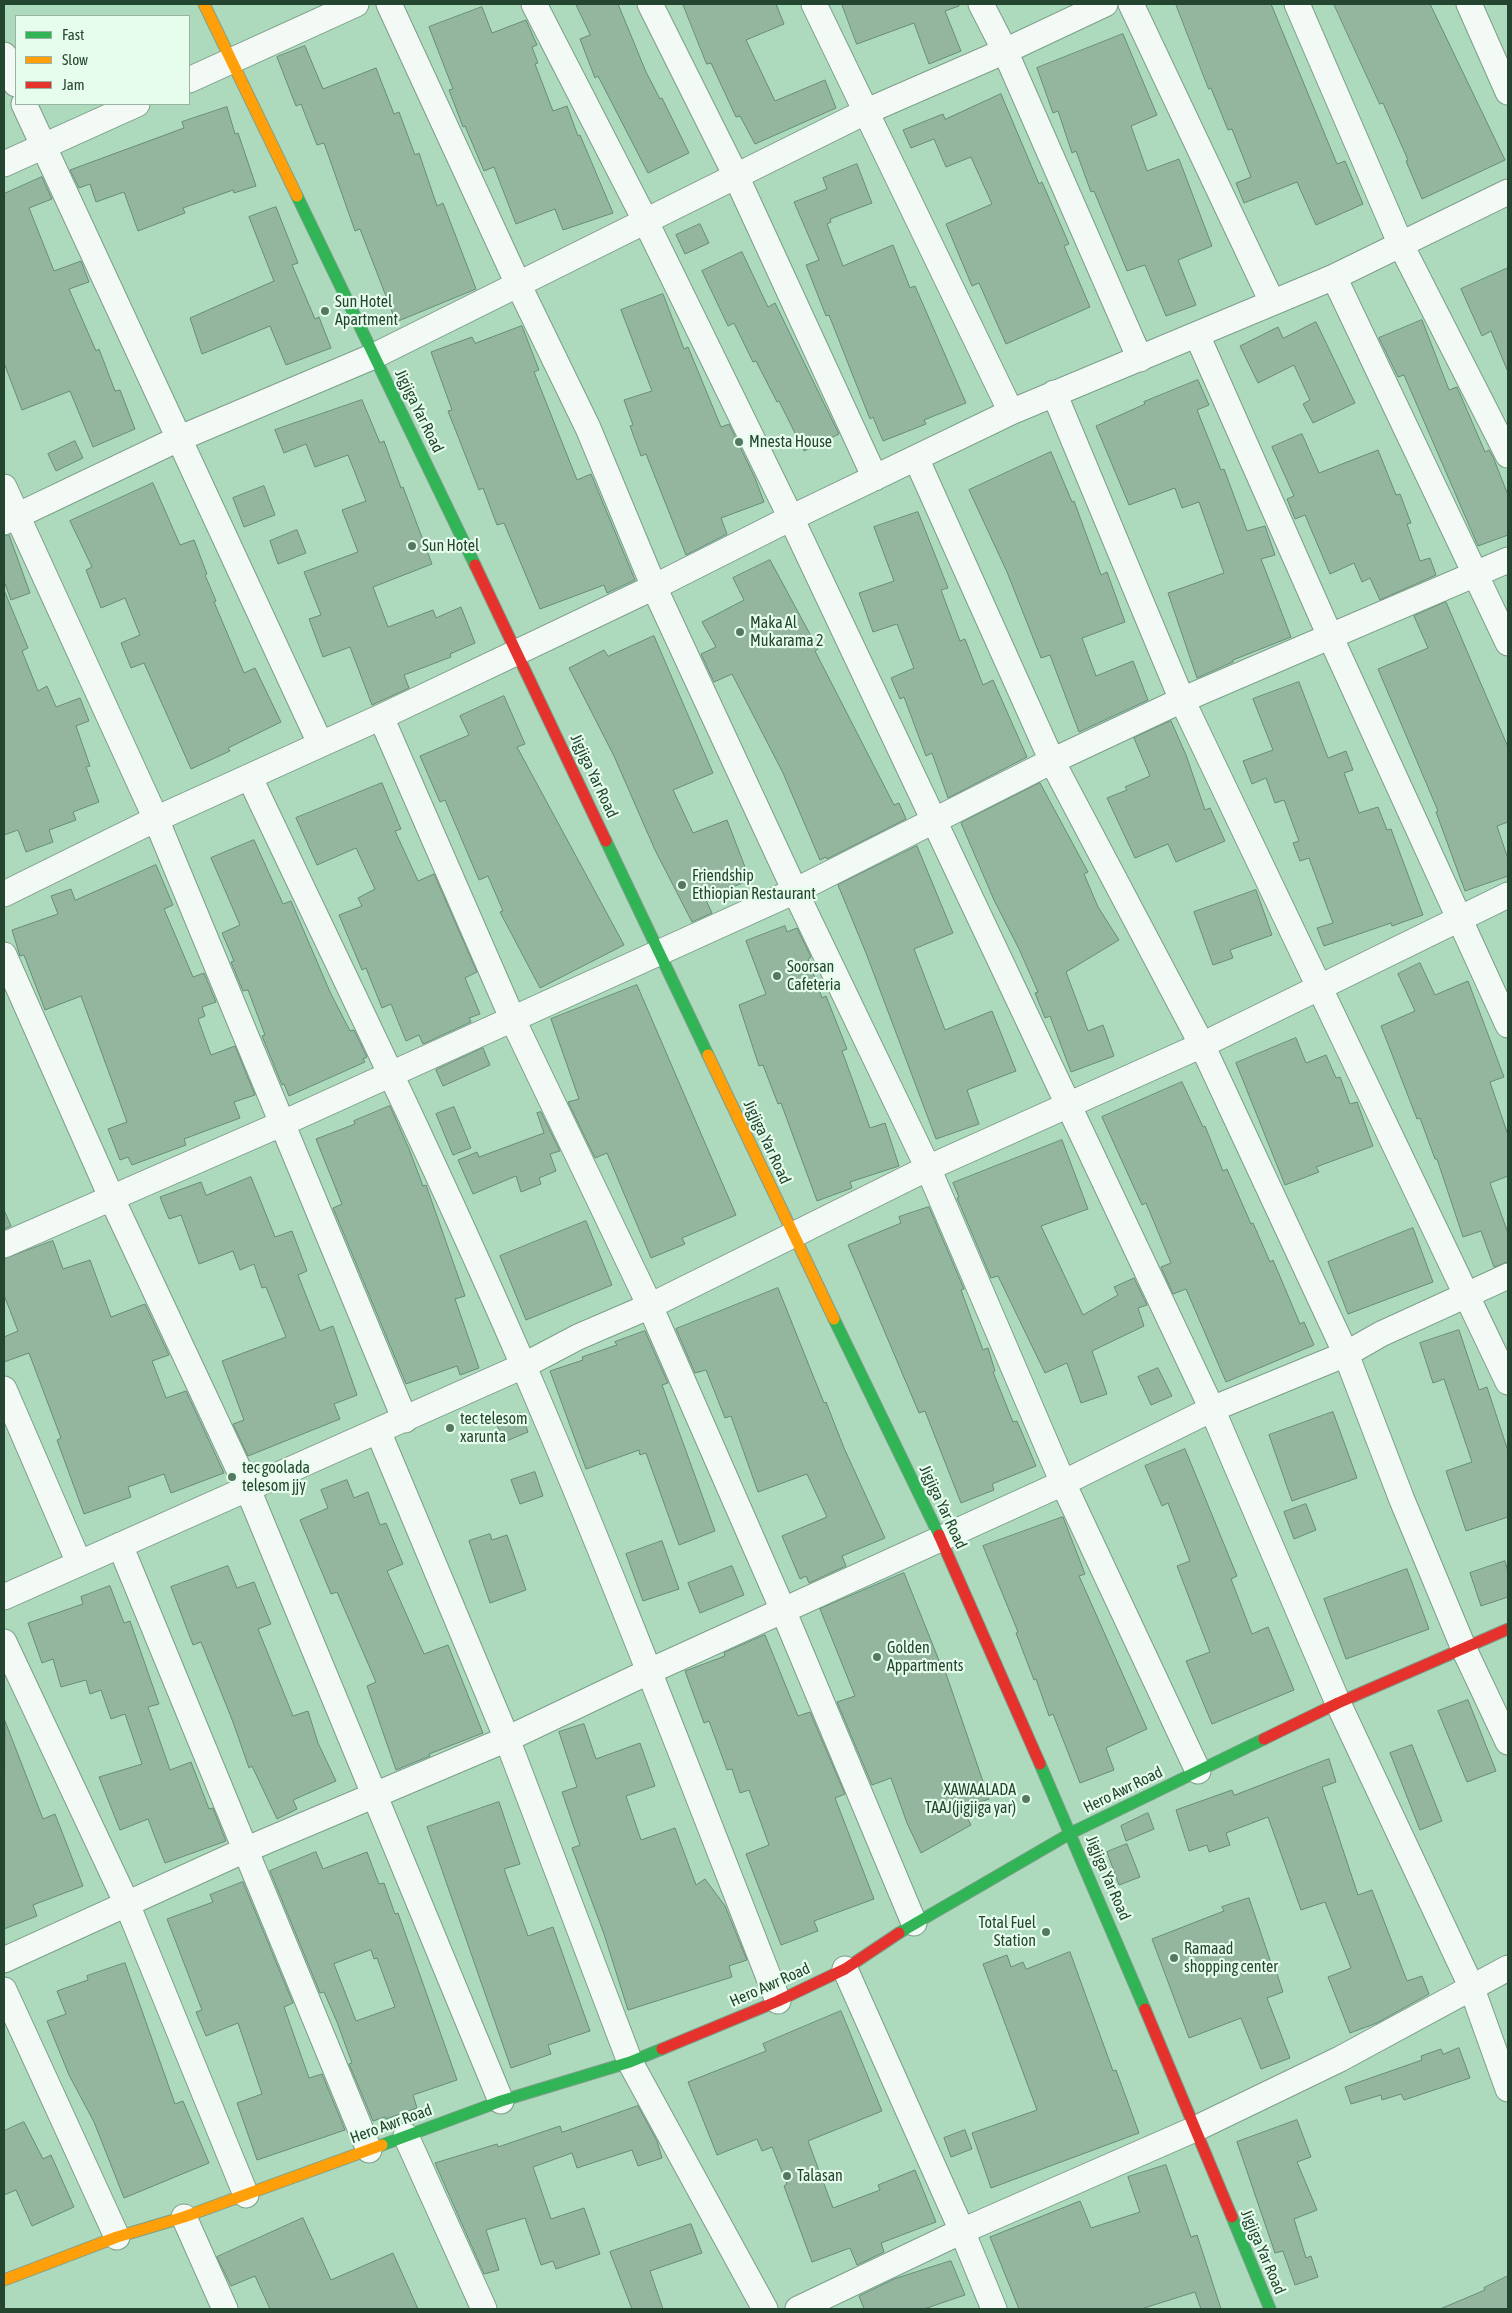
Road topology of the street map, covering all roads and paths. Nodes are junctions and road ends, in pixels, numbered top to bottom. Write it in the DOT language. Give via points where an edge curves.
graph roads {
  1 [pos="204,4"];
  2 [pos="356,4"];
  3 [pos="389,4"];
  4 [pos="534,4"];
  5 [pos="650,4"];
  6 [pos="814,4"];
  7 [pos="981,4"];
  8 [pos="1105,4"];
  9 [pos="1131,4"];
  10 [pos="1297,4"];
  11 [pos="1469,4"];
  12 [pos="1005,51"];
  13 [pos="4,55"];
  14 [pos="230,62"];
  15 [pos="190,80"];
  16 [pos="15,82"];
  17 [pos="1508,92"];
  18 [pos="24,105"];
  19 [pos="136,105"];
  20 [pos="865,112"];
  21 [pos="42,147"];
  22 [pos="4,164"];
  23 [pos="736,176"];
  24 [pos="1508,192"];
  25 [pos="644,220"];
  26 [pos="1400,245"];
  27 [pos="1334,277"];
  28 [pos="518,284"];
  29 [pos="1272,302"];
  30 [pos="1197,334"];
  31 [pos="374,356"];
  32 [pos="1140,359"];
  33 [pos="1054,393"];
  34 [pos="1011,412"];
  35 [pos="178,439"];
  36 [pos="1508,454"];
  37 [pos="916,458"];
  38 [pos="875,478"];
  39 [pos="4,487"];
  40 [pos="791,518"];
  41 [pos="10,519"];
  42 [pos="1508,560"];
  43 [pos="1475,573"];
  44 [pos="654,587"];
  45 [pos="1330,636"];
  46 [pos="1508,643"];
  47 [pos="516,651"];
  48 [pos="1182,700"];
  49 [pos="381,717"];
  50 [pos="320,743"];
  51 [pos="1052,761"];
  52 [pos="250,778"];
  53 [pos="156,819"];
  54 [pos="934,822"];
  55 [pos="795,891"];
  56 [pos="4,894"];
  57 [pos="1508,896"];
  58 [pos="1460,918"];
  59 [pos="659,951"];
  60 [pos="4,955"];
  61 [pos="1319,988"];
  62 [pos="513,1020"];
  63 [pos="1508,1025"];
  64 [pos="1202,1045"];
  65 [pos="390,1074"];
  66 [pos="1067,1105"];
  67 [pos="281,1124"];
  68 [pos="928,1168"];
  69 [pos="112,1199"];
  70 [pos="793,1235"];
  71 [pos="4,1244"];
  72 [pos="1508,1276"];
  73 [pos="1466,1293"];
  74 [pos="650,1306"];
  75 [pos="1346,1354"];
  76 [pos="523,1366"];
  77 [pos="1508,1382"];
  78 [pos="4,1389"];
  79 [pos="1212,1409"];
  80 [pos="405,1420"];
  81 [pos="378,1432"];
  82 [pos="1063,1483"];
  83 [pos="247,1487"];
  84 [pos="940,1538"];
  85 [pos="120,1545"];
  86 [pos="79,1563"];
  87 [pos="4,1597"];
  88 [pos="783,1610"];
  89 [pos="1508,1629"];
  90 [pos="4,1642"];
  91 [pos="1464,1649"];
  92 [pos="650,1671"];
  93 [pos="1338,1704"];
  94 [pos="507,1739"];
  95 [pos="1508,1742"];
  96 [pos="1198,1771"];
  97 [pos="376,1794"];
  98 [pos="1071,1833"];
  99 [pos="246,1850"];
  100 [pos="128,1904"];
  101 [pos="914,1923"];
  102 [pos="4,1960"];
  103 [pos="1508,1968"];
  104 [pos="845,1969"];
  105 [pos="1471,1986"];
  106 [pos="4,1990"];
  107 [pos="778,2001"];
  108 [pos="630,2062"];
  109 [pos="1508,2089"];
  110 [pos="501,2101"];
  111 [pos="1195,2129"];
  112 [pos="406,2136"];
  113 [pos="369,2150"];
  114 [pos="246,2194"];
  115 [pos="184,2217"];
  116 [pos="962,2231"];
  117 [pos="118,2237"];
  118 [pos="4,2280"];
  119 [pos="225,2309"];
  120 [pos="484,2309"];
  121 [pos="765,2309"];
  122 [pos="798,2309"];
  123 [pos="994,2309"];
  124 [pos="1270,2309"];
  1 -- 14 [label="street, Jigjiga Yar Road"];
  2 -- 14 [label="street"];
  3 -- 28 [label="street"];
  4 -- 25 [label="street"];
  5 -- 23 [label="street"];
  6 -- 20 [label="street"];
  7 -- 12 [label="street"];
  8 -- 12 [label="street"];
  9 -- 29 [label="street"];
  10 -- 26 [label="street"];
  11 -- 17 [label="street"];
  12 -- 20 [label="street"];
  12 -- 32 [label="street"];
  13 -- 16 [label="street"];
  14 -- 15 [label="street"];
  14 -- 31 [label="street, Jigjiga Yar Road"];
  18 -- 21 [label="street"];
  19 -- 21 [label="street"];
  20 -- 23 [label="street"];
  20 -- 34 [label="street"];
  21 -- 22 [label="street"];
  21 -- 35 [label="street"];
  23 -- 25 [label="street"];
  23 -- 38 [label="street"];
  24 -- 26 [label="street"];
  25 -- 28 [label="street"];
  25 -- 40 [label="street"];
  26 -- 27 [label="street"];
  26 -- 36 [label="street"];
  27 -- 29 [label="street"];
  27 -- 43 [label="street"];
  28 -- 31 [label="street"];
  28 -- 44 [label="street" via="588,428"];
  29 -- 30 [label="street"];
  30 -- 32 [label="street"];
  30 -- 45 [label="street"];
  31 -- 35 [label="street"];
  31 -- 47 [label="street, Jigjiga Yar Road"];
  32 -- 33 [label="street"];
  33 -- 34 [label="street"];
  33 -- 48 [label="street"];
  34 -- 37 [label="street"];
  35 -- 41 [label="street"];
  35 -- 50 [label="street"];
  37 -- 38 [label="street"];
  37 -- 51 [label="street"];
  38 -- 40 [label="street"];
  39 -- 41 [label="street"];
  40 -- 44 [label="street"];
  40 -- 54 [label="street"];
  41 -- 53 [label="street"];
  42 -- 43 [label="street"];
  43 -- 45 [label="street"];
  43 -- 46 [label="street"];
  44 -- 47 [label="street"];
  44 -- 55 [label="street"];
  45 -- 48 [label="street"];
  45 -- 58 [label="street"];
  47 -- 49 [label="street"];
  47 -- 59 [label="street, Jigjiga Yar Road"];
  48 -- 51 [label="street"];
  48 -- 61 [label="street"];
  49 -- 50 [label="street"];
  49 -- 62 [label="street"];
  50 -- 52 [label="street"];
  51 -- 54 [label="street"];
  51 -- 64 [label="street"];
  52 -- 53 [label="street"];
  52 -- 65 [label="street"];
  53 -- 56 [label="street"];
  53 -- 67 [label="street"];
  54 -- 55 [label="street"];
  54 -- 66 [label="street"];
  55 -- 59 [label="street"];
  55 -- 68 [label="street"];
  57 -- 58 [label="street"];
  58 -- 61 [label="street"];
  58 -- 63 [label="street"];
  59 -- 62 [label="street"];
  59 -- 70 [label="street, Jigjiga Yar Road"];
  60 -- 69 [label="street"];
  61 -- 64 [label="street"];
  61 -- 73 [label="street"];
  62 -- 65 [label="street"];
  62 -- 74 [label="street"];
  64 -- 66 [label="street"];
  64 -- 75 [label="street"];
  65 -- 67 [label="street"];
  65 -- 76 [label="street"];
  66 -- 68 [label="street"];
  66 -- 79 [label="street"];
  67 -- 69 [label="street"];
  67 -- 80 [label="street"];
  68 -- 70 [label="street"];
  68 -- 82 [label="street"];
  69 -- 71 [label="street"];
  69 -- 83 [label="street"];
  70 -- 74 [label="street"];
  70 -- 84 [label="street, Jigjiga Yar Road"];
  72 -- 73 [label="street"];
  73 -- 75 [label="street"];
  73 -- 77 [label="street"];
  74 -- 76 [label="street" via="578,1337"];
  74 -- 88 [label="street"];
  75 -- 79 [label="street"];
  75 -- 91 [label="street"];
  76 -- 80 [label="street"];
  76 -- 92 [label="street"];
  78 -- 86 [label="street"];
  79 -- 82 [label="street"];
  79 -- 93 [label="street"];
  80 -- 81 [label="street"];
  81 -- 83 [label="street"];
  81 -- 94 [label="street"];
  82 -- 84 [label="street"];
  82 -- 96 [label="street"];
  83 -- 85 [label="street"];
  83 -- 97 [label="street"];
  84 -- 88 [label="street"];
  84 -- 98 [label="street, Jigjiga Yar Road"];
  85 -- 86 [label="street"];
  85 -- 99 [label="street"];
  86 -- 87 [label="street"];
  88 -- 92 [label="street"];
  88 -- 101 [label="street"];
  89 -- 91 [label="street, Hero Awr Road"];
  90 -- 100 [label="street"];
  91 -- 93 [label="street, Hero Awr Road"];
  91 -- 95 [label="street"];
  92 -- 94 [label="street"];
  92 -- 107 [label="street"];
  93 -- 96 [label="street, Hero Awr Road"];
  93 -- 105 [label="street"];
  94 -- 97 [label="street"];
  94 -- 108 [label="street"];
  96 -- 98 [label="street, Hero Awr Road"];
  97 -- 99 [label="street"];
  97 -- 110 [label="street"];
  98 -- 101 [label="street, Hero Awr Road"];
  98 -- 111 [label="street, Jigjiga Yar Road"];
  99 -- 100 [label="street"];
  99 -- 113 [label="street"];
  100 -- 102 [label="street"];
  100 -- 114 [label="street"];
  101 -- 104 [label="street, Hero Awr Road"];
  103 -- 105 [label="street"];
  104 -- 107 [label="street, Hero Awr Road"];
  104 -- 116 [label="street"];
  105 -- 109 [label="street"];
  105 -- 111 [label="street" via="1340,2059"];
  106 -- 117 [label="street"];
  107 -- 108 [label="street, Hero Awr Road"];
  108 -- 110 [label="street, Hero Awr Road"];
  108 -- 121 [label="street"];
  110 -- 112 [label="street, Hero Awr Road"];
  111 -- 116 [label="street"];
  111 -- 124 [label="street, Jigjiga Yar Road"];
  112 -- 113 [label="street, Hero Awr Road"];
  112 -- 120 [label="street"];
  113 -- 114 [label="street, Hero Awr Road"];
  114 -- 115 [label="street, Hero Awr Road"];
  115 -- 117 [label="street, Hero Awr Road"];
  115 -- 119 [label="street"];
  116 -- 122 [label="street"];
  116 -- 123 [label="street"];
  117 -- 118 [label="street, Hero Awr Road"];
}
